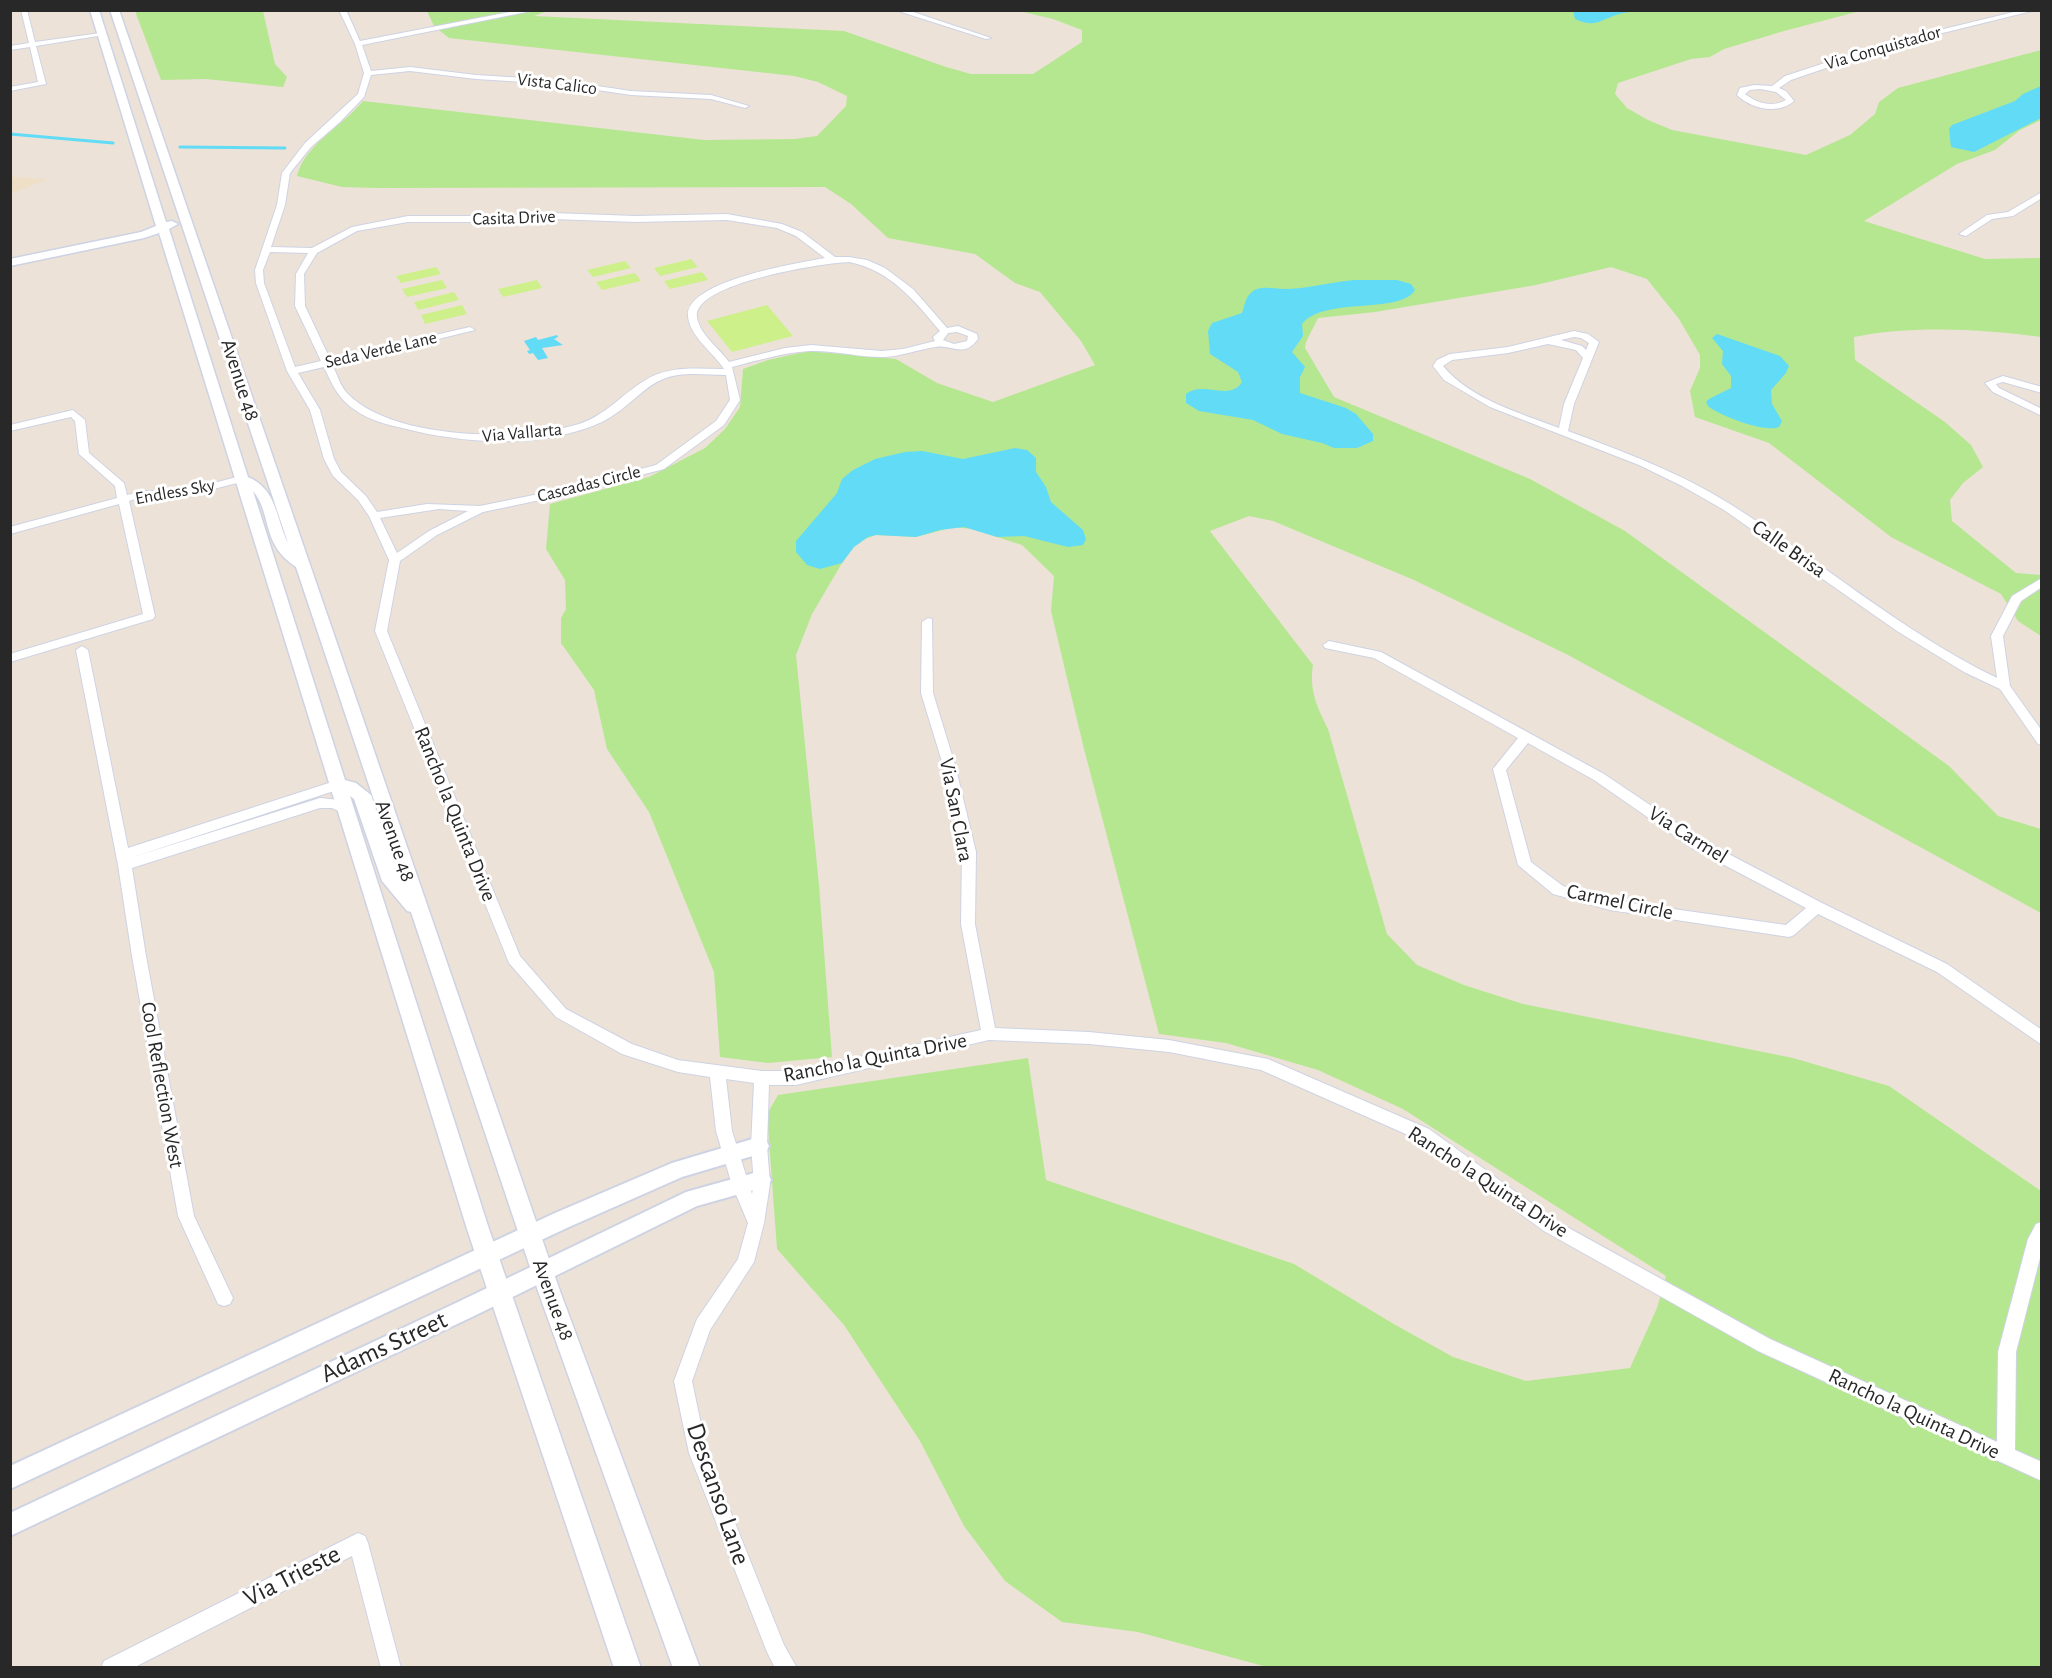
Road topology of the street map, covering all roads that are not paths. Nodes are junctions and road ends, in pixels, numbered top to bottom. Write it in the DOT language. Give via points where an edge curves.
graph roads {
  1 [pos="24,10"];
  2 [pos="94,10"];
  3 [pos="114,10"];
  4 [pos="342,10"];
  5 [pos="533,10"];
  6 [pos="898,10"];
  7 [pos="2033,10"];
  8 [pos="121,31"];
  9 [pos="101,34"];
  10 [pos="988,38"];
  11 [pos="358,44"];
  12 [pos="32,46"];
  13 [pos="10,48"];
  14 [pos="368,73"];
  15 [pos="10,89"];
  16 [pos="1773,89"];
  17 [pos="745,106"];
  18 [pos="2042,194"];
  19 [pos="184,221"];
  20 [pos="160,227"];
  21 [pos="1963,234"];
  22 [pos="265,249"];
  23 [pos="314,251"];
  24 [pos="10,253"];
  25 [pos="832,259"];
  26 [pos="10,263"];
  27 [pos="470,330"];
  28 [pos="945,331"];
  29 [pos="940,343"];
  30 [pos="326,363"];
  31 [pos="728,368"];
  32 [pos="292,371"];
  33 [pos="2042,390"];
  34 [pos="2042,413"];
  35 [pos="10,428"];
  36 [pos="1563,432"];
  37 [pos="261,446"];
  38 [pos="244,481"];
  39 [pos="123,501"];
  40 [pos="480,509"];
  41 [pos="374,516"];
  42 [pos="10,531"];
  43 [pos="395,560"];
  44 [pos="302,567"];
  45 [pos="2042,581"];
  46 [pos="928,622"];
  47 [pos="1329,645"];
  48 [pos="82,650"];
  49 [pos="10,658"];
  50 [pos="2004,686"];
  51 [pos="1525,738"];
  52 [pos="2042,741"];
  53 [pos="338,785"];
  54 [pos="345,809"];
  55 [pos="124,860"];
  56 [pos="1817,907"];
  57 [pos="419,912"];
  58 [pos="989,1034"];
  59 [pos="2042,1039"];
  60 [pos="717,1072"];
  61 [pos="762,1078"];
  62 [pos="759,1146"];
  63 [pos="730,1154"];
  64 [pos="762,1180"];
  65 [pos="741,1185"];
  66 [pos="756,1224"];
  67 [pos="2042,1229"];
  68 [pos="530,1235"];
  69 [pos="487,1256"];
  70 [pos="542,1271"];
  71 [pos="499,1292"];
  72 [pos="224,1298"];
  73 [pos="2006,1457"];
  74 [pos="2042,1472"];
  75 [pos="10,1478"];
  76 [pos="10,1525"];
  77 [pos="111,1668"];
  78 [pos="391,1668"];
  79 [pos="628,1668"];
  80 [pos="687,1668"];
  81 [pos="787,1668"];
  1 -- 12 [label="street"];
  2 -- 9 [label="main road, Avenue 48"];
  3 -- 8 [label="main road, Avenue 48"];
  4 -- 11 [label="street"];
  5 -- 11 [label="street"];
  6 -- 10 [label="street"];
  7 -- 16 [label="street, Via Conquistador" via="1888,44 1788,78"];
  8 -- 9 [label="main road"];
  8 -- 19 [label="main road, Avenue 48"];
  9 -- 12 [label="street"];
  9 -- 20 [label="main road, Avenue 48"];
  11 -- 14 [label="street"];
  12 -- 13 [label="street"];
  12 -- 15 [label="street" via="42,84"];
  14 -- 17 [label="street, Vista Calico" via="411,69 631,93 711,97"];
  14 -- 22 [label="street" via="361,95 308,145 286,173 281,206"];
  16 -- 16 [label="street" via="1749,88 1741,94 1748,101 1765,106 1790,102 1786,94"];
  18 -- 21 [label="street" via="2010,214 1990,217"];
  19 -- 20 [label="main road"];
  19 -- 37 [label="main road, Avenue 48"];
  20 -- 24 [label="main road" via="141,225"];
  20 -- 26 [label="main road" via="144,235"];
  20 -- 38 [label="main road, Avenue 48"];
  22 -- 23 [label="street"];
  22 -- 32 [label="street" via="260,283"];
  23 -- 25 [label="street, Casita Drive" via="355,229 408,219 727,218 779,226 799,234"];
  23 -- 30 [label="street" via="300,274 300,306"];
  25 -- 28 [label="street" via="869,264 887,272 934,314"];
  25 -- 31 [label="street" via="720,287 697,301 692,309 694,324"];
  27 -- 30 [label="street, Seda Verde Lane"];
  28 -- 29 [label="street" via="938,337"];
  28 -- 29 [label="street" via="966,331 973,339 960,347"];
  29 -- 31 [label="street" via="882,354 811,348 785,351"];
  30 -- 31 [label="street, Via Vallarta" via="341,393 376,418 433,433 493,438 533,436 583,426 611,413 647,382 668,373"];
  30 -- 32 [label="street, Seda Verde Lane"];
  31 -- 40 [label="street, Cascadas Circle" via="735,399 720,423 660,467"];
  32 -- 41 [label="street" via="315,410 337,474"];
  33 -- 34 [label="street" via="2003,379 1990,383 1996,390"];
  35 -- 39 [label="street" via="73,413 80,420 84,454 120,485"];
  36 -- 36 [label="street, Calle Brisa" via="1464,390 1446,377 1438,366 1440,362 1548,341 1579,348 1588,358 1569,404"];
  36 -- 50 [label="street, Calle Brisa" via="1685,483 1730,509 1883,616"];
  37 -- 38 [label="main road" via="258,464"];
  37 -- 44 [label="main road, Avenue 48"];
  38 -- 39 [label="street, Endless Sky" via="180,502"];
  38 -- 44 [label="main road" via="253,482 262,490 280,544"];
  38 -- 53 [label="main road, Avenue 48"];
  39 -- 42 [label="street"];
  39 -- 49 [label="street" via="149,616"];
  40 -- 41 [label="street" via="450,504"];
  40 -- 43 [label="street, Cascadas Circle" via="433,533"];
  41 -- 43 [label="street"];
  43 -- 60 [label="street, Rancho la Quinta Drive" via="381,631 514,959 561,1013 627,1049 678,1066"];
  44 -- 57 [label="main road, Avenue 48"];
  45 -- 50 [label="street" via="2016,599 1997,636"];
  46 -- 58 [label="street, Via San Clara" via="927,693 969,852 968,924"];
  47 -- 51 [label="street, Via Carmel" via="1377,655"];
  48 -- 55 [label="street, Cool Reflection West"];
  50 -- 52 [label="street"];
  51 -- 56 [label="street, Via Carmel" via="1599,777 1697,844"];
  51 -- 56 [label="street, Carmel Circle" via="1499,769 1525,865 1558,890 1610,905 1789,931"];
  53 -- 54 [label="main road, Avenue 48"];
  53 -- 55 [label="street"];
  53 -- 57 [label="main road" via="362,795 391,881"];
  54 -- 55 [label="street" via="334,803 320,803"];
  54 -- 69 [label="main road, Avenue 48"];
  55 -- 72 [label="street, Cool Reflection West" via="186,1216"];
  56 -- 59 [label="street, Via Carmel" via="1942,968"];
  57 -- 68 [label="main road, Avenue 48"];
  58 -- 61 [label="street, Rancho la Quinta Drive" via="796,1078"];
  58 -- 73 [label="street, Rancho la Quinta Drive" via="1169,1046 1263,1064 1423,1134 1550,1226 1764,1345"];
  60 -- 61 [label="street, Rancho la Quinta Drive"];
  60 -- 63 [label="street"];
  61 -- 62 [label="street, Descanso Lane"];
  62 -- 63 [label="street, Adams Street"];
  62 -- 64 [label="street, Descanso Lane"];
  63 -- 65 [label="street"];
  63 -- 68 [label="street, Adams Street" via="679,1169"];
  64 -- 65 [label="street, Adams Street"];
  64 -- 66 [label="street, Descanso Lane"];
  65 -- 66 [label="street"];
  65 -- 70 [label="street, Adams Street" via="693,1198"];
  66 -- 81 [label="street, Descanso Lane" via="746,1262 703,1325 683,1381 698,1453 777,1652"];
  67 -- 73 [label="street" via="2036,1239 2007,1352"];
  68 -- 69 [label="street, Adams Street"];
  68 -- 70 [label="main road, Avenue 48"];
  69 -- 71 [label="main road, Avenue 48"];
  69 -- 75 [label="street, Adams Street"];
  70 -- 71 [label="street, Adams Street"];
  70 -- 80 [label="main road, Avenue 48"];
  71 -- 76 [label="street, Adams Street"];
  71 -- 79 [label="main road, Avenue 48"];
  73 -- 74 [label="street, Rancho la Quinta Drive"];
  77 -- 78 [label="street, Via Trieste" via="358,1543"];
}
